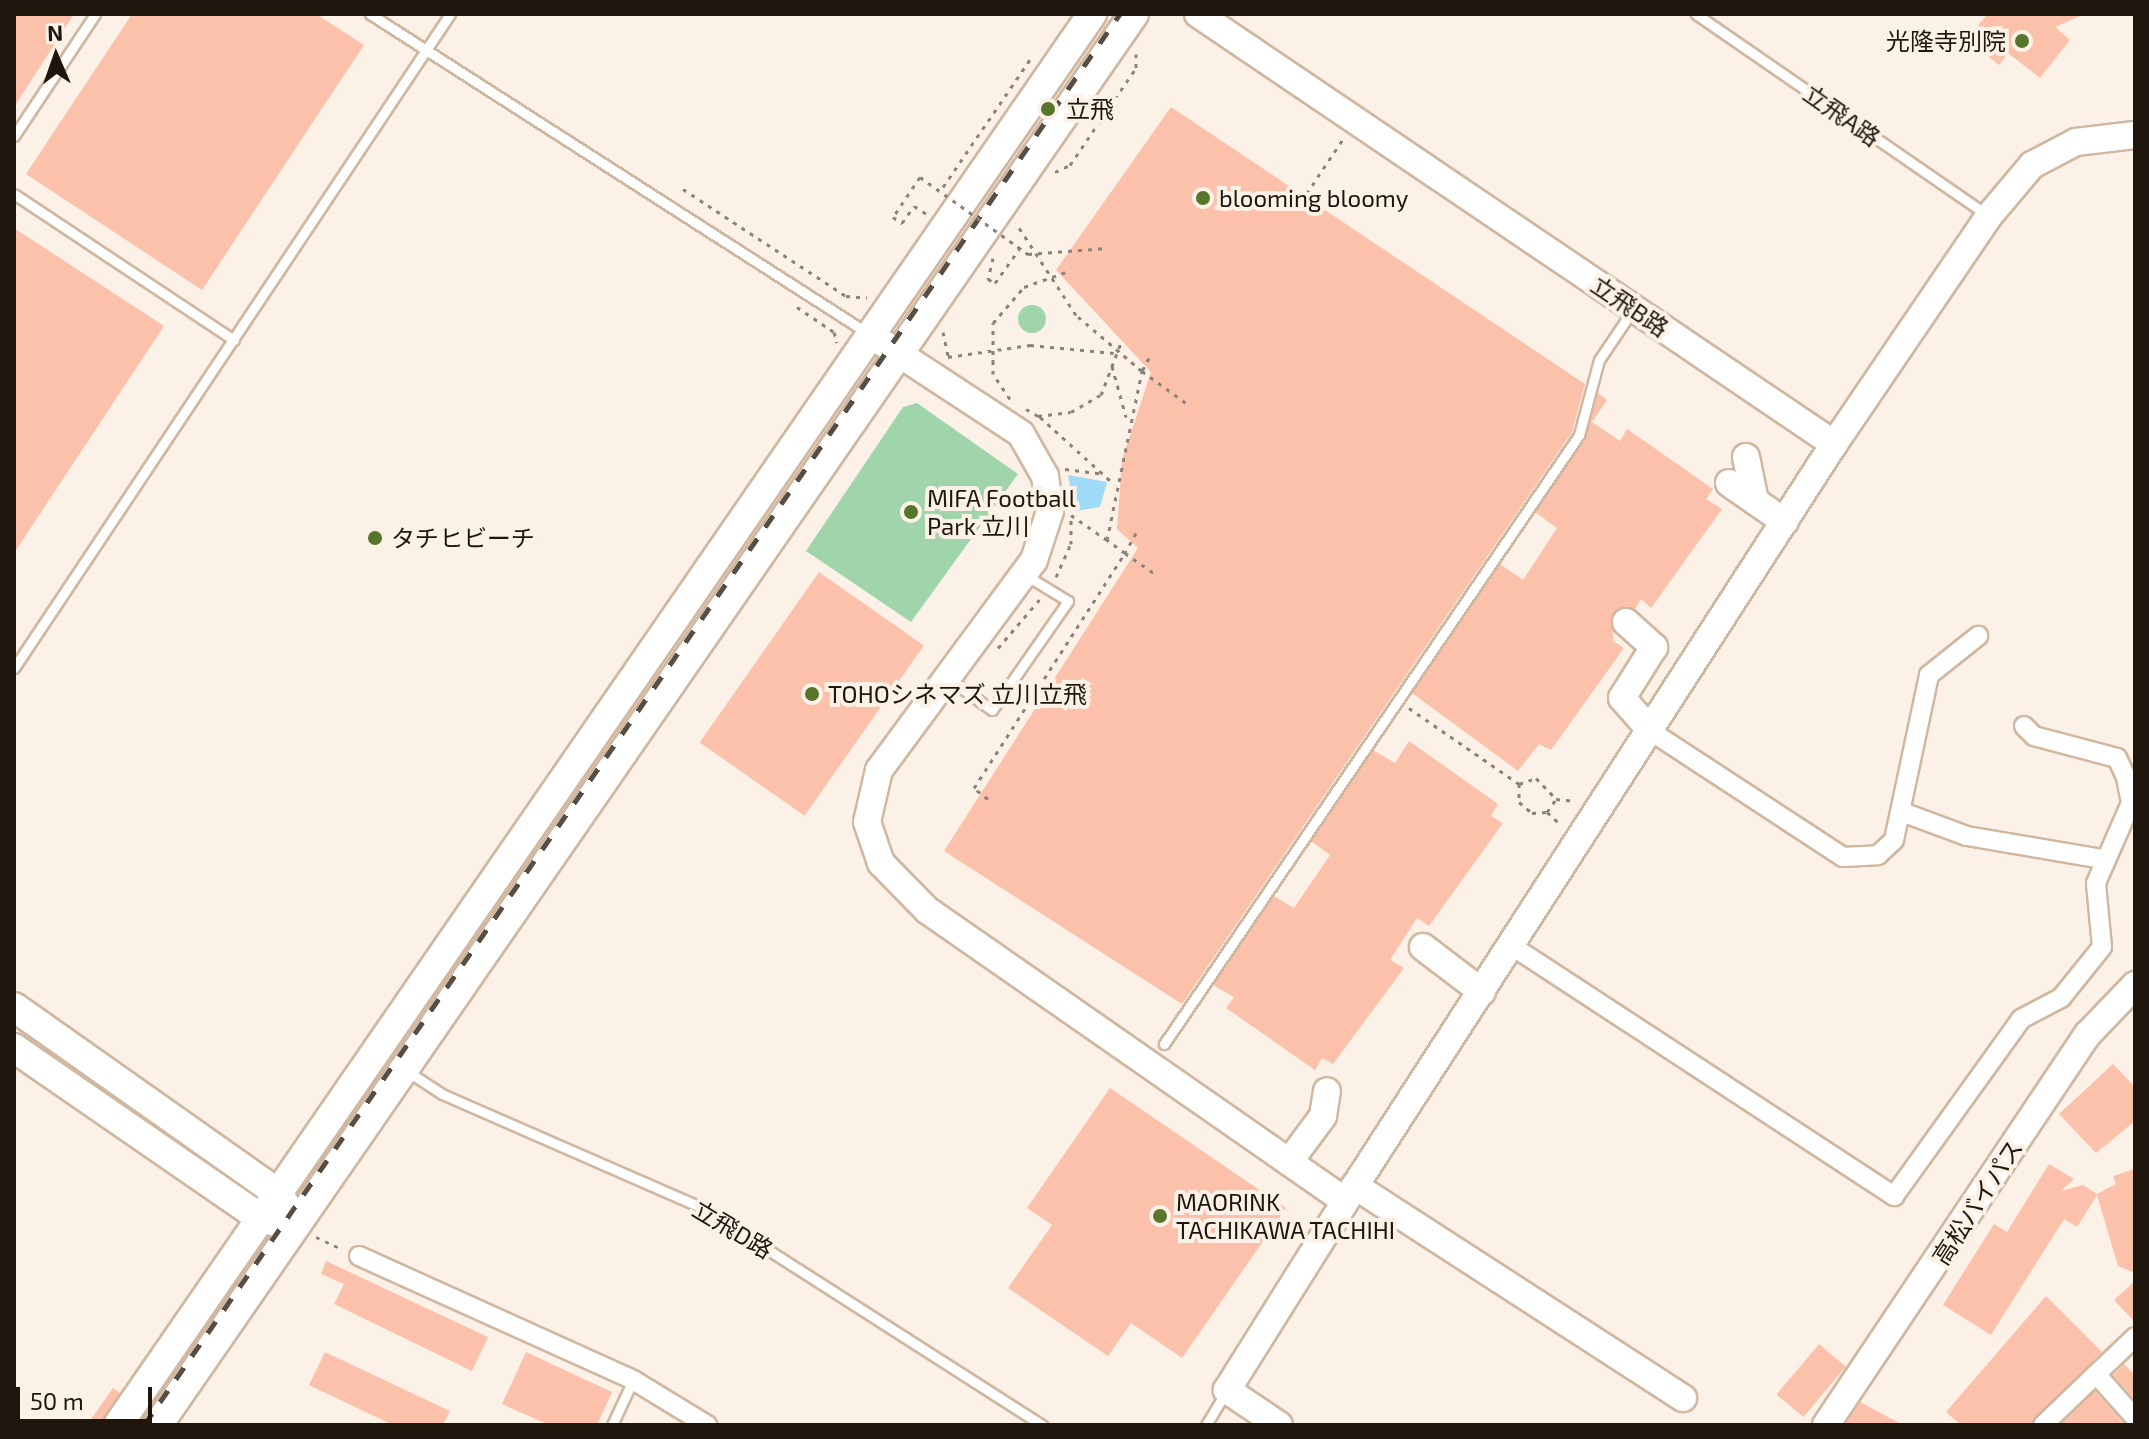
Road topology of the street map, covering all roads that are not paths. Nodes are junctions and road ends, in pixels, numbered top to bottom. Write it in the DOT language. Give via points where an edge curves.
graph roads {
  1 [pos="95,14"];
  2 [pos="370,14"];
  3 [pos="450,14"];
  4 [pos="1092,14"];
  5 [pos="1134,14"];
  6 [pos="1198,14"];
  7 [pos="1696,14"];
  8 [pos="426,50"];
  9 [pos="2135,135"];
  10 [pos="14,136"];
  11 [pos="14,194"];
  12 [pos="1989,216"];
  13 [pos="1634,308"];
  14 [pos="872,336"];
  15 [pos="234,340"];
  16 [pos="903,354"];
  17 [pos="1834,444"];
  18 [pos="1746,457"];
  19 [pos="1729,483"];
  20 [pos="1755,501"];
  21 [pos="1785,522"];
  22 [pos="1025,574"];
  23 [pos="1626,622"];
  24 [pos="1978,636"];
  25 [pos="14,668"];
  26 [pos="945,676"];
  27 [pos="2024,726"];
  28 [pos="1652,732"];
  29 [pos="1902,812"];
  30 [pos="2103,859"];
  31 [pos="1512,946"];
  32 [pos="1423,947"];
  33 [pos="2135,985"];
  34 [pos="1482,992"];
  35 [pos="14,1007"];
  36 [pos="1164,1044"];
  37 [pos="14,1048"];
  38 [pos="405,1070"];
  39 [pos="1327,1091"];
  40 [pos="1289,1162"];
  41 [pos="278,1193"];
  42 [pos="1350,1194"];
  43 [pos="260,1218"];
  44 [pos="304,1231"];
  45 [pos="359,1256"];
  46 [pos="2135,1337"];
  47 [pos="2096,1374"];
  48 [pos="633,1380"];
  49 [pos="1227,1390"];
  50 [pos="1683,1398"];
  51 [pos="2135,1418"];
  52 [pos="118,1425"];
  53 [pos="158,1425"];
  54 [pos="612,1425"];
  55 [pos="707,1425"];
  56 [pos="1042,1425"];
  57 [pos="1206,1425"];
  58 [pos="1279,1425"];
  59 [pos="1826,1425"];
  60 [pos="2043,1425"];
  1 -- 10 [label="lane"];
  2 -- 8 [label="lane"];
  3 -- 8 [label="lane"];
  4 -- 14 [label="main road"];
  5 -- 16 [label="main road"];
  6 -- 13 [label="street, 立飛B路"];
  7 -- 12 [label="lane, 立飛A路"];
  8 -- 14 [label="lane"];
  8 -- 15 [label="lane"];
  9 -- 12 [label="street" via="2053,150"];
  11 -- 15 [label="lane"];
  12 -- 17 [label="street"];
  13 -- 17 [label="street, 立飛B路"];
  13 -- 36 [label="lane" via="1599,360 1579,435"];
  14 -- 16 [label="street"];
  14 -- 41 [label="main road"];
  15 -- 25 [label="lane"];
  16 -- 22 [label="street" via="1021,434 1037,454 1050,511 1047,535"];
  16 -- 38 [label="main road"];
  17 -- 21 [label="street"];
  18 -- 20 [label="street"];
  19 -- 20 [label="street"];
  20 -- 21 [label="street"];
  21 -- 28 [label="street"];
  22 -- 26 [label="street"];
  22 -- 26 [label="lane" via="1068,601 992,710"];
  23 -- 28 [label="street" via="1654,647 1622,698"];
  24 -- 29 [label="street" via="1929,675"];
  26 -- 40 [label="street" via="870,793 872,841 893,883"];
  27 -- 30 [label="street" via="2117,758 2131,803"];
  28 -- 29 [label="street" via="1843,857 1878,855 1894,840"];
  28 -- 31 [label="street"];
  29 -- 30 [label="street" via="1967,836"];
  30 -- 31 [label="street" via="2096,883 2102,947 2061,998 2021,1019 1894,1196"];
  31 -- 34 [label="street"];
  32 -- 34 [label="street"];
  33 -- 59 [label="street, 高松バイパス" via="2088,1034"];
  34 -- 42 [label="street"];
  35 -- 41 [label="main road"];
  37 -- 43 [label="main road"];
  38 -- 44 [label="main road"];
  38 -- 56 [label="lane, 立飛D路" via="442,1094 701,1207"];
  39 -- 40 [label="street" via="1323,1116"];
  40 -- 42 [label="street"];
  41 -- 43 [label="main road"];
  41 -- 44 [label="main road"];
  42 -- 49 [label="street"];
  42 -- 50 [label="street"];
  43 -- 44 [label="main road"];
  43 -- 52 [label="main road"];
  44 -- 53 [label="main road"];
  45 -- 48 [label="street"];
  46 -- 47 [label="street"];
  47 -- 51 [label="street"];
  47 -- 60 [label="street"];
  48 -- 54 [label="lane"];
  48 -- 55 [label="street"];
  49 -- 57 [label="lane"];
  49 -- 58 [label="street"];
}
